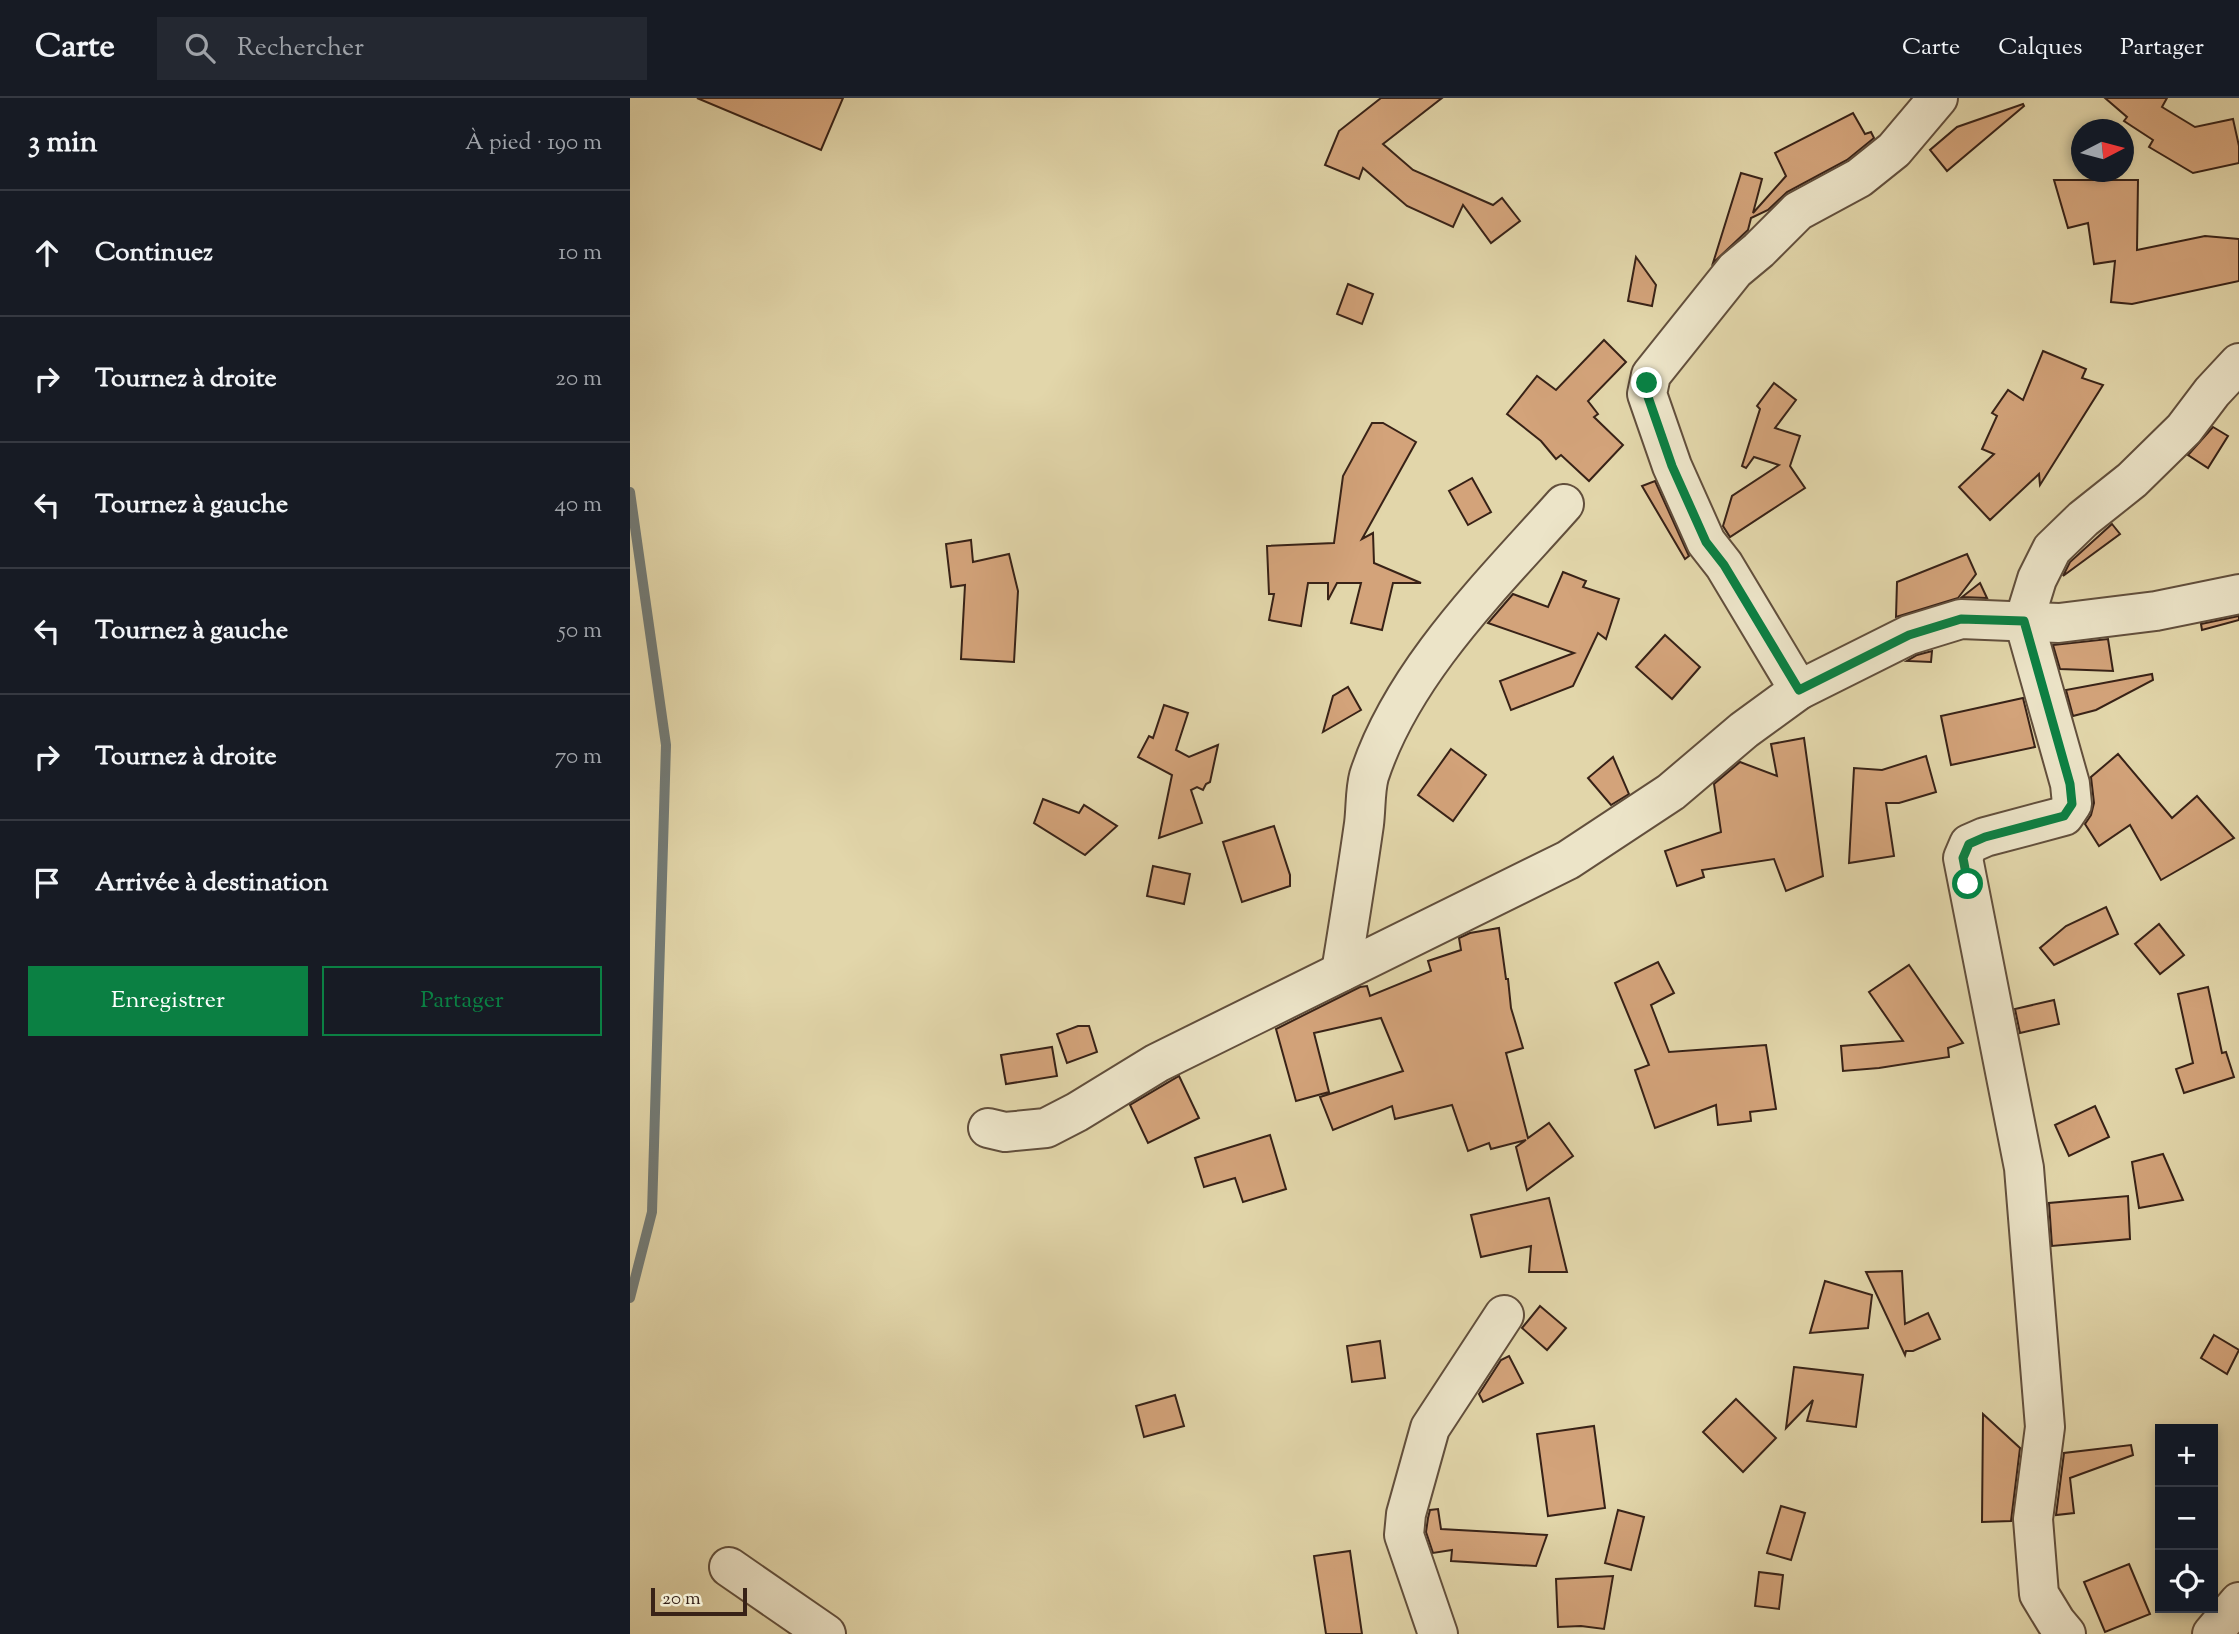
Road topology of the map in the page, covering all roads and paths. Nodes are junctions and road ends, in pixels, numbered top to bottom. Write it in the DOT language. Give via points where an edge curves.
graph roads {
  1 [pos="1938,98"];
  2 [pos="2239,363"];
  3 [pos="1564,504"];
  4 [pos="2239,593"];
  5 [pos="2024,621"];
  6 [pos="1799,690"];
  7 [pos="1341,972"];
  8 [pos="988,1128"];
  9 [pos="1504,1315"];
  10 [pos="729,1567"];
  11 [pos="2239,1602"];
  12 [pos="827,1634"];
  13 [pos="1438,1634"];
  14 [pos="2066,1634"];
  15 [pos="2212,1634"];
  1 -- 6 [label="street" via="1894,150 1859,178 1798,211 1735,270 1647,383 1672,466 1706,542"];
  2 -- 5 [label="street" via="2184,429 2052,549"];
  3 -- 7 [label="street" via="1472,608 1391,722 1368,778"];
  4 -- 5 [label="street" via="2156,611 2059,623"];
  5 -- 6 [label="street" via="1961,619 1909,635"];
  5 -- 14 [label="street" via="2072,804 2064,816 1969,844 1963,858 2024,1168 2045,1427 2033,1519 2039,1594"];
  6 -- 7 [label="street" via="1671,792 1568,860"];
  7 -- 8 [label="street" via="1157,1063 1046,1128 1005,1132"];
  9 -- 13 [label="street" via="1430,1428 1406,1514 1404,1535"];
  10 -- 12 [label="street"];
  11 -- 15 [label="street"];
}
